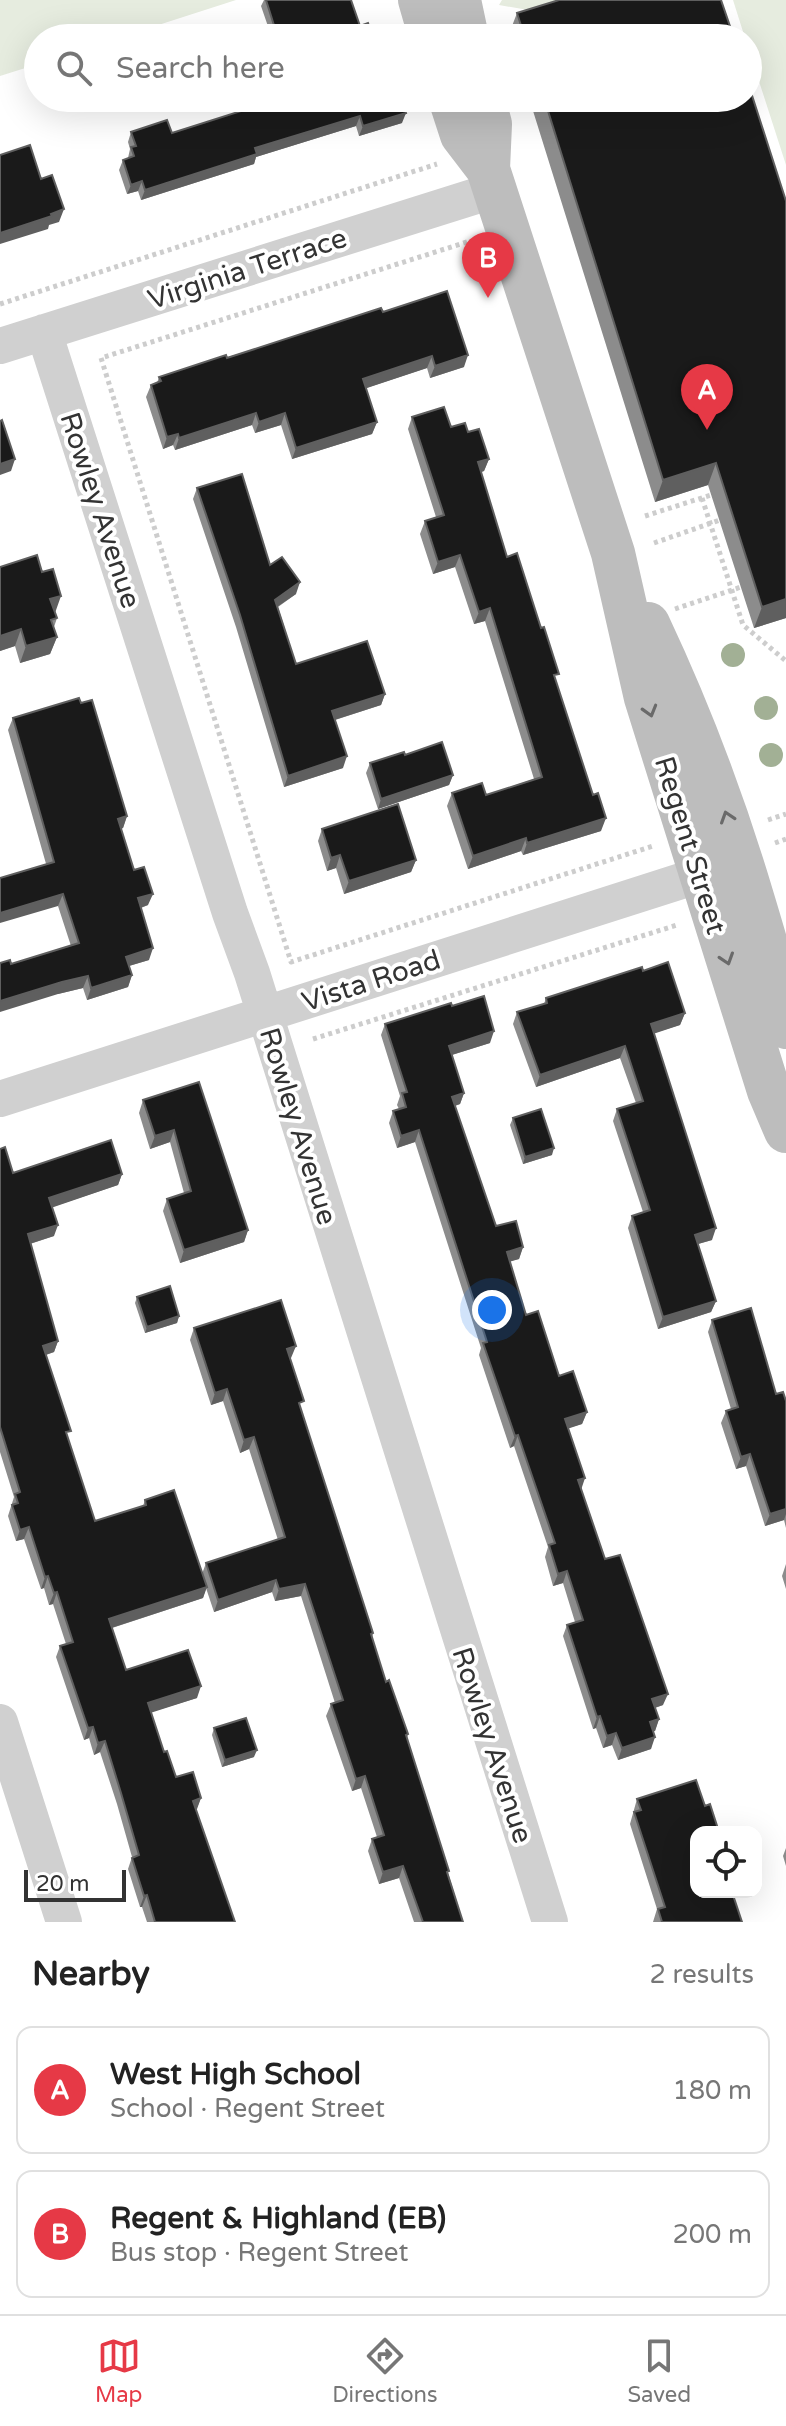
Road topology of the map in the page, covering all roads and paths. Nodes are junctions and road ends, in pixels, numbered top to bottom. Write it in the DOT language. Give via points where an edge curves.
graph roads {
  1 [pos="420,0"];
  2 [pos="459,0"];
  3 [pos="427,24"];
  4 [pos="464,24"];
  5 [pos="455,112"];
  6 [pos="487,112"];
  7 [pos="441,162"];
  8 [pos="492,179"];
  9 [pos="467,242"];
  10 [pos="0,304"];
  11 [pos="44,332"];
  12 [pos="0,346"];
  13 [pos="711,495"];
  14 [pos="702,498"];
  15 [pos="645,516"];
  16 [pos="720,520"];
  17 [pos="634,548"];
  18 [pos="741,587"];
  19 [pos="675,609"];
  20 [pos="786,661"];
  21 [pos="786,814"];
  22 [pos="771,819"];
  23 [pos="658,845"];
  24 [pos="741,862"];
  25 [pos="700,875"];
  26 [pos="682,924"];
  27 [pos="265,1014"];
  28 [pos="786,1027"];
  29 [pos="313,1039"];
  30 [pos="0,1099"];
  31 [pos="786,1131"];
  32 [pos="0,1722"];
  33 [pos="64,1922"];
  34 [pos="550,1922"];
  1 -- 3 [label="main road"];
  2 -- 4 [label="main road"];
  5 -- 8 [label="main road, Regent Street" via="462,135"];
  6 -- 8 [label="main road, Regent Street"];
  7 -- 10 [label="path"];
  8 -- 11 [label="street, Virginia Terrace"];
  8 -- 17 [label="main road, Regent Street"];
  9 -- 23 [label="path" via="101,358 291,962"];
  11 -- 12 [label="street, Virginia Terrace"];
  11 -- 27 [label="street, Rowley Avenue"];
  13 -- 14 [label="path"];
  14 -- 15 [label="path"];
  14 -- 20 [label="path" via="743,625"];
  16 -- 17 [label="path, bridge"];
  24 -- 17 [label="main road, Regent Street, one-way"];
  17 -- 25 [label="main road, Regent Street, one-way" via="646,698"];
  18 -- 19 [label="path, bridge"];
  21 -- 22 [label="path"];
  24 -- 25 [label="street, Vista Road"];
  24 -- 28 [label="main road, Regent Street"];
  25 -- 27 [label="street, Vista Road"];
  25 -- 31 [label="main road, Regent Street, one-way"];
  26 -- 29 [label="path"];
  27 -- 30 [label="street, Vista Road"];
  27 -- 34 [label="street, Rowley Avenue"];
  32 -- 33 [label="street"];
}
